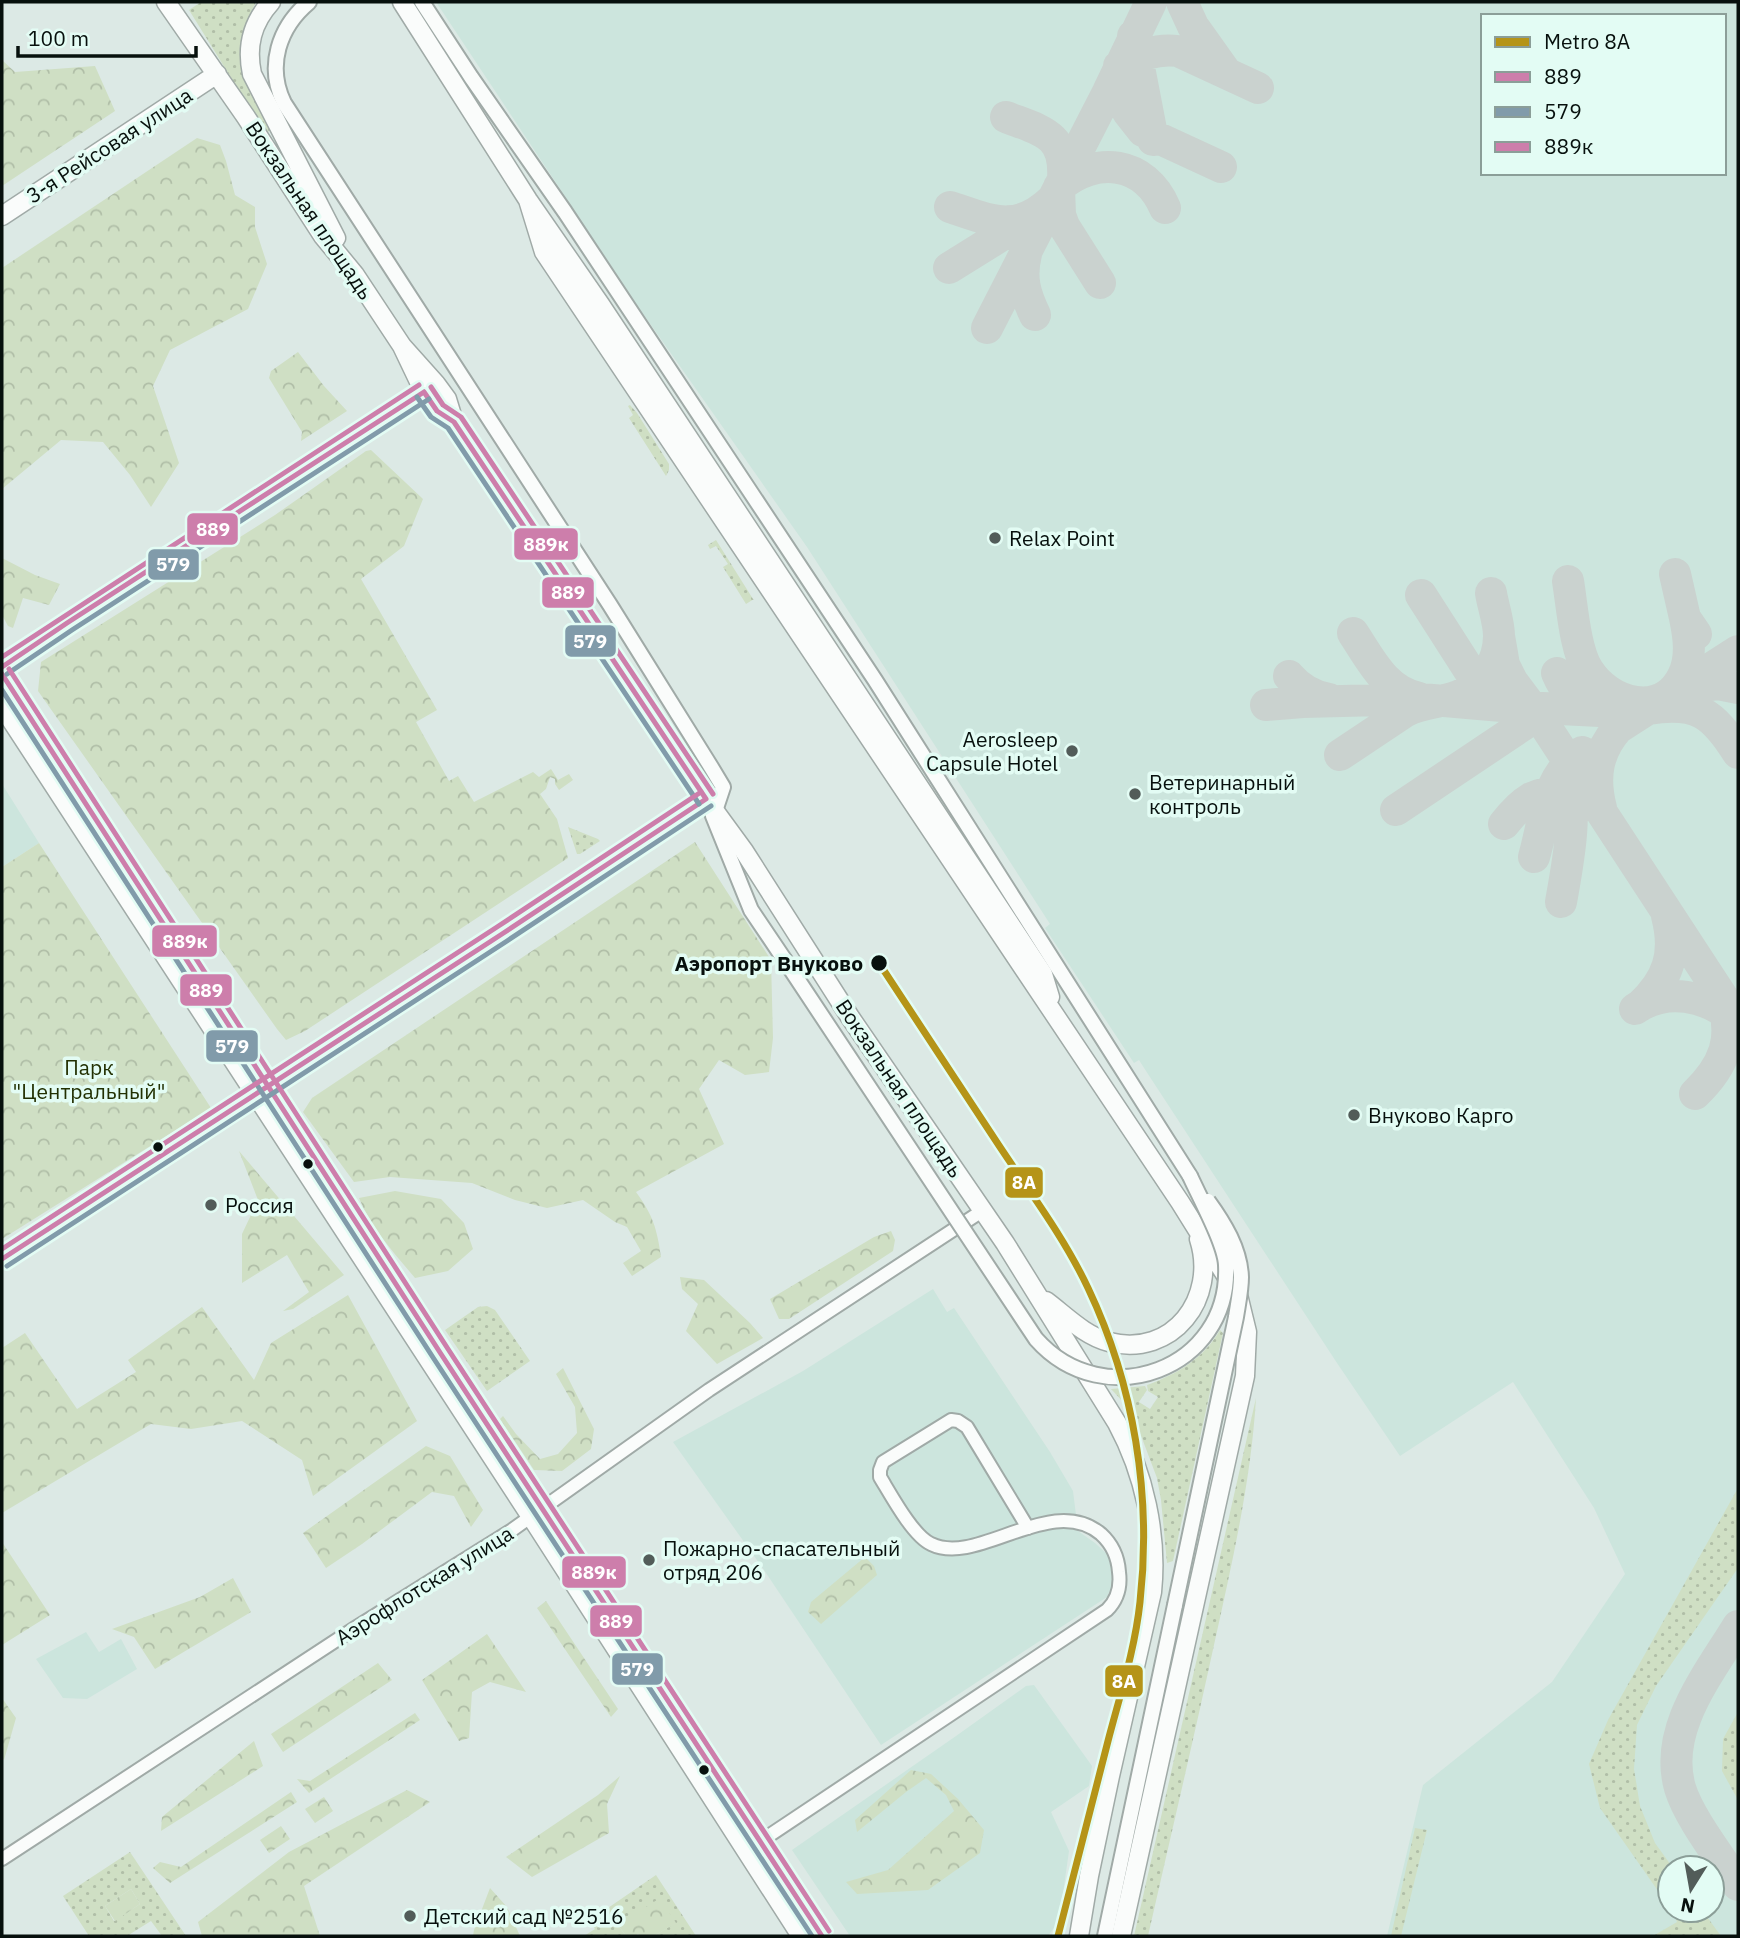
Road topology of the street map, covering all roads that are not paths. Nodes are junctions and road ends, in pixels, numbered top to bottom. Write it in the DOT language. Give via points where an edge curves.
graph roads {
  1 [pos="166,2"];
  2 [pos="271,2"];
  3 [pos="309,2"];
  4 [pos="404,2"];
  5 [pos="422,2"];
  6 [pos="452,48"];
  7 [pos="217,74"];
  8 [pos="528,200"];
  9 [pos="2,216"];
  10 [pos="355,275"];
  11 [pos="402,346"];
  12 [pos="424,392"];
  13 [pos="454,422"];
  14 [pos="670,440"];
  15 [pos="695,447"];
  16 [pos="2,667"];
  17 [pos="2,674"];
  18 [pos="830,680"];
  19 [pos="855,690"];
  20 [pos="2,706"];
  21 [pos="711,805"];
  22 [pos="1056,1017"];
  23 [pos="261,1090"];
  24 [pos="1190,1176"];
  25 [pos="1182,1205"];
  26 [pos="982,1211"];
  27 [pos="2,1259"];
  28 [pos="1036,1292"];
  29 [pos="537,1513"];
  30 [pos="1028,1528"];
  31 [pos="753,1846"];
  32 [pos="2,1859"];
  33 [pos="802,1936"];
  34 [pos="822,1936"];
  35 [pos="1079,1936"];
  36 [pos="1105,1936"];
  37 [pos="1121,1936"];
  1 -- 7 [label="main road, Вокзальная площадь"];
  2 -- 10 [label="main road" via="252,32 252,74"];
  3 -- 21 [label="street" via="289,23 278,48 276,76 284,103 723,787"];
  4 -- 6 [label="street"];
  4 -- 8 [label="main road"];
  5 -- 6 [label="street"];
  6 -- 24 [label="street" via="875,680"];
  7 -- 9 [label="main road, 3-я Рейсовая улица"];
  7 -- 10 [label="main road, Вокзальная площадь" via="323,236"];
  8 -- 14 [label="main road" via="544,252"];
  8 -- 15 [label="main road"];
  10 -- 11 [label="main road, Вокзальная площадь"];
  11 -- 12 [label="main road, Вокзальная площадь"];
  11 -- 13 [label="main road, Вокзальная площадь" via="447,399"];
  12 -- 13 [label="main road, Вокзальная площадь" via="437,411"];
  12 -- 16 [label="main road"];
  13 -- 21 [label="main road, Вокзальная площадь"];
  14 -- 15 [label="main road"];
  14 -- 18 [label="main road"];
  15 -- 19 [label="main road"];
  17 -- 23 [label="main road"];
  18 -- 19 [label="main road"];
  18 -- 22 [label="main road"];
  19 -- 22 [label="main road" via="1043,974"];
  20 -- 23 [label="main road"];
  21 -- 23 [label="main road" via="675,821"];
  21 -- 24 [label="street, bridge" via="751,910 1037,1339 1065,1363 1091,1375 1142,1376 1182,1358 1210,1327 1221,1304 1226,1263"];
  21 -- 26 [label="main road, Вокзальная площадь"];
  22 -- 25 [label="main road"];
  23 -- 27 [label="street"];
  23 -- 29 [label="main road"];
  24 -- 36 [label="street, bridge" via="1227,1230 1238,1257 1241,1287"];
  25 -- 28 [label="main road" via="1201,1243 1202,1283 1194,1308 1163,1337 1134,1345 1102,1340"];
  25 -- 37 [label="main road" via="1238,1294 1247,1352 1240,1403"];
  26 -- 28 [label="main road, Вокзальная площадь"];
  26 -- 29 [label="street, Аэрофлотская улица" via="709,1390"];
  28 -- 35 [label="main road, Вокзальная площадь" via="1128,1444 1145,1494 1154,1559 1152,1592"];
  29 -- 31 [label="main road"];
  29 -- 32 [label="street, Аэрофлотская улица"];
  30 -- 30 [label="street" via="962,1548 931,1544 917,1534 880,1477 883,1462 951,1420 958,1421 967,1427"];
  30 -- 31 [label="street" via="1076,1523 1100,1534 1119,1566 1120,1587 1114,1603"];
  31 -- 33 [label="main road"];
  31 -- 34 [label="main road"];
}
